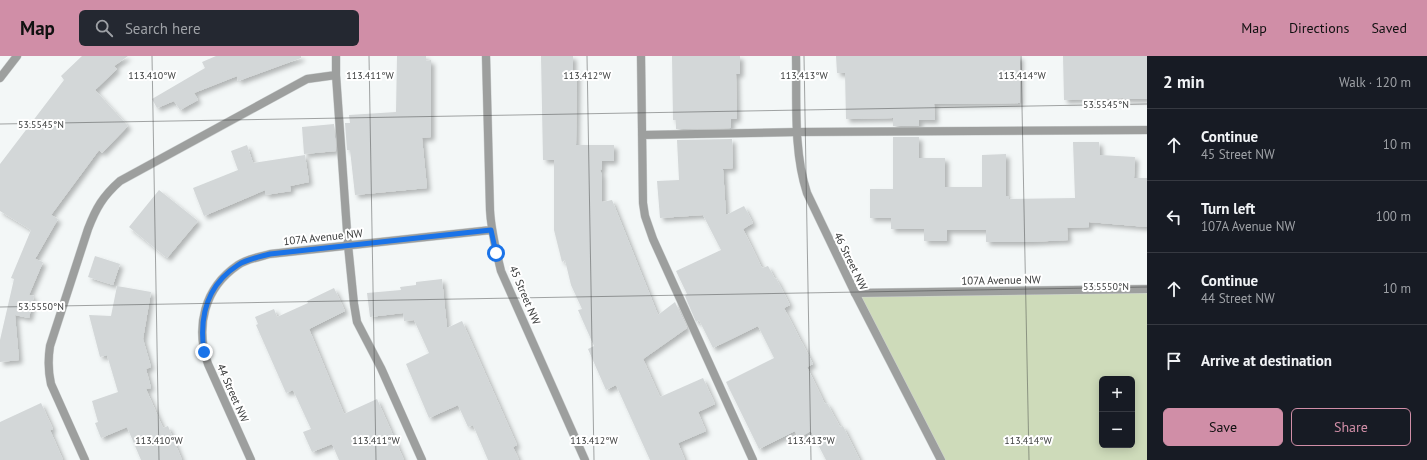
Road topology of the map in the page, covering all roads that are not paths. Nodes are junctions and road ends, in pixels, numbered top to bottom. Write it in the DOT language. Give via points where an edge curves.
graph roads {
  1 [pos="17,56"];
  2 [pos="336,56"];
  3 [pos="486,56"];
  4 [pos="641,56"];
  5 [pos="796,56"];
  6 [pos="336,75"];
  7 [pos="0,78"];
  8 [pos="1147,130"];
  9 [pos="798,132"];
  10 [pos="642,135"];
  11 [pos="491,230"];
  12 [pos="348,245"];
  13 [pos="1147,289"];
  14 [pos="855,293"];
  15 [pos="204,309"];
  16 [pos="85,460"];
  17 [pos="251,460"];
  18 [pos="422,460"];
  19 [pos="586,460"];
  20 [pos="753,460"];
  21 [pos="941,460"];
  1 -- 7 [label="street"];
  2 -- 6 [label="street"];
  3 -- 11 [label="street, 45 Street NW"];
  4 -- 10 [label="street"];
  5 -- 9 [label="street, 46 Street NW"];
  6 -- 12 [label="street"];
  6 -- 16 [label="street" via="307,79 120,181 101,201 88,229 50,346 48,362 51,384"];
  8 -- 9 [label="street"];
  9 -- 10 [label="street"];
  9 -- 14 [label="street, 46 Street NW" via="798,154 807,193"];
  10 -- 20 [label="street" via="643,203 649,228"];
  11 -- 12 [label="street, 107A Avenue NW"];
  11 -- 19 [label="street, 45 Street NW" via="501,271"];
  12 -- 15 [label="street, 107A Avenue NW" via="252,258 239,264 218,283"];
  12 -- 18 [label="street" via="357,322 381,368"];
  13 -- 14 [label="street, 107A Avenue NW"];
  14 -- 21 [label="street, 46 Street NW"];
  15 -- 17 [label="street, 44 Street NW" via="204,352"];
}
